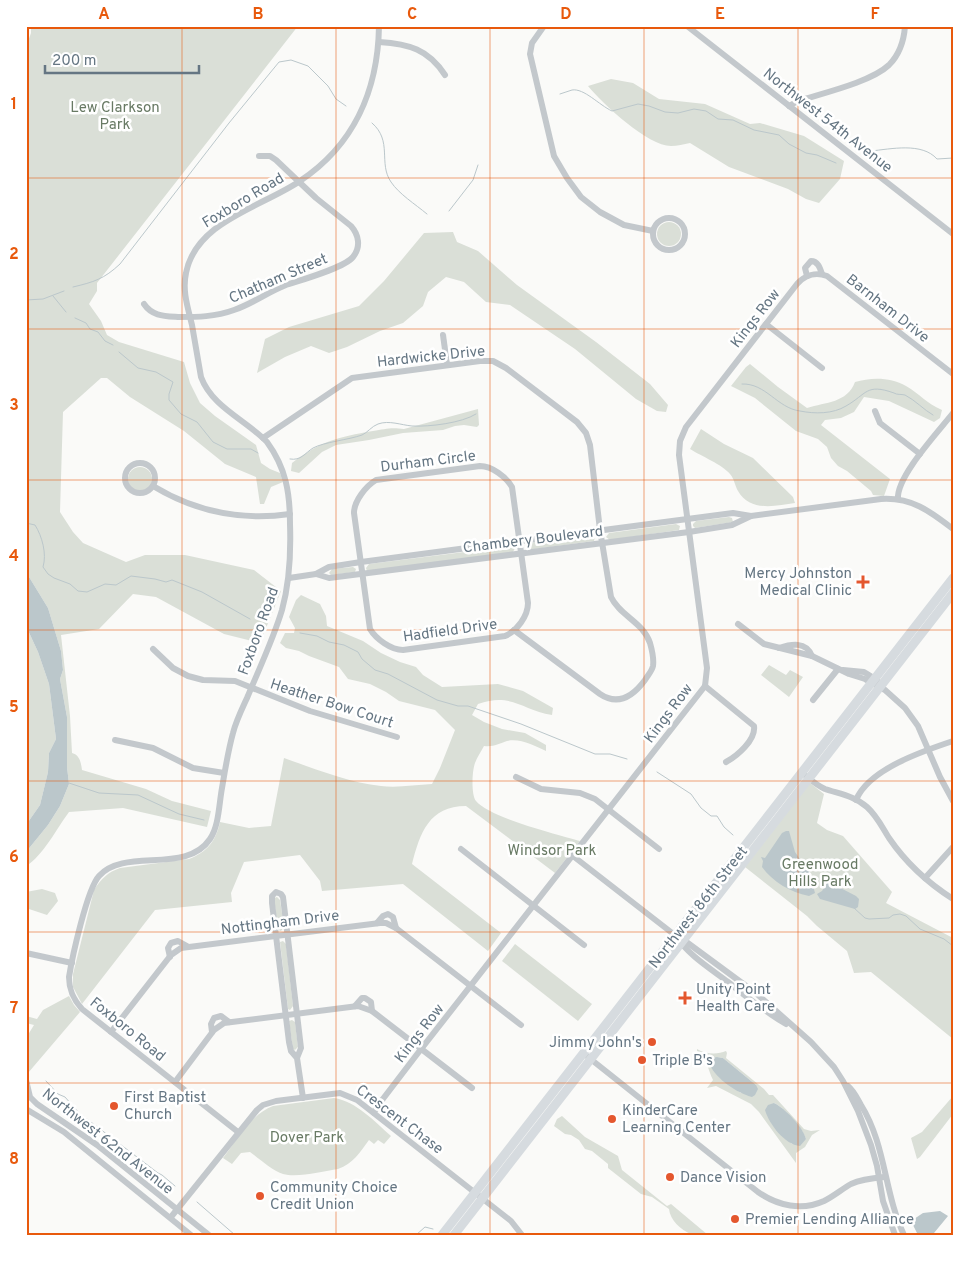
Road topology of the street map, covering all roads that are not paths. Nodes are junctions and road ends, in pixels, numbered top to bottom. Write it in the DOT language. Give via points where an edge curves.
graph roads {
  1 [pos="379,26"];
  2 [pos="544,26"];
  3 [pos="687,26"];
  4 [pos="905,26"];
  5 [pos="379,42"];
  6 [pos="445,75"];
  7 [pos="789,106"];
  8 [pos="259,156"];
  9 [pos="298,182"];
  10 [pos="654,231"];
  11 [pos="953,234"];
  12 [pos="822,274"];
  13 [pos="807,276"];
  14 [pos="144,304"];
  15 [pos="189,317"];
  16 [pos="766,324"];
  17 [pos="443,335"];
  18 [pos="447,364"];
  19 [pos="822,368"];
  20 [pos="953,374"];
  21 [pos="875,411"];
  22 [pos="953,413"];
  23 [pos="262,438"];
  24 [pos="920,454"];
  25 [pos="154,486"];
  26 [pos="898,499"];
  27 [pos="290,514"];
  28 [pos="751,516"];
  29 [pos="687,519"];
  30 [pos="953,529"];
  31 [pos="600,530"];
  32 [pos="689,532"];
  33 [pos="520,542"];
  34 [pos="602,543"];
  35 [pos="522,553"];
  36 [pos="361,562"];
  37 [pos="316,574"];
  38 [pos="362,574"];
  39 [pos="289,578"];
  40 [pos="953,578"];
  41 [pos="953,593"];
  42 [pos="738,624"];
  43 [pos="514,630"];
  44 [pos="152,649"];
  45 [pos="840,670"];
  46 [pos="876,683"];
  47 [pos="705,686"];
  48 [pos="250,688"];
  49 [pos="813,700"];
  50 [pos="397,737"];
  51 [pos="115,740"];
  52 [pos="953,741"];
  53 [pos="929,750"];
  54 [pos="726,762"];
  55 [pos="224,773"];
  56 [pos="805,776"];
  57 [pos="516,777"];
  58 [pos="856,800"];
  59 [pos="953,800"];
  60 [pos="610,810"];
  61 [pos="953,847"];
  62 [pos="461,849"];
  63 [pos="660,849"];
  64 [pos="573,856"];
  65 [pos="925,878"];
  66 [pos="953,899"];
  67 [pos="534,906"];
  68 [pos="287,934"];
  69 [pos="275,935"];
  70 [pos="676,936"];
  71 [pos="683,942"];
  72 [pos="584,945"];
  73 [pos="26,953"];
  74 [pos="72,963"];
  75 [pos="471,986"];
  76 [pos="297,1013"];
  77 [pos="286,1015"];
  78 [pos="521,1026"];
  79 [pos="111,1032"];
  80 [pos="421,1050"];
  81 [pos="587,1056"];
  82 [pos="297,1058"];
  83 [pos="26,1080"];
  84 [pos="174,1082"];
  85 [pos="472,1088"];
  86 [pos="303,1098"];
  87 [pos="26,1109"];
  88 [pos="374,1113"];
  89 [pos="238,1132"];
  90 [pos="882,1177"];
  91 [pos="479,1195"];
  92 [pos="176,1210"];
  93 [pos="171,1217"];
  94 [pos="191,1235"];
  95 [pos="209,1235"];
  96 [pos="442,1235"];
  97 [pos="454,1235"];
  98 [pos="522,1235"];
  99 [pos="895,1235"];
  100 [pos="904,1235"];
  1 -- 5 [label="street, Foxboro Road"];
  2 -- 10 [label="street" via="532,43 530,54 559,165 575,190 592,207 624,225"];
  3 -- 7 [label="street, Northwest 54th Avenue"];
  4 -- 7 [label="street" via="896,56 883,70"];
  5 -- 6 [label="street" via="403,44 420,50"];
  5 -- 9 [label="street, Foxboro Road" via="369,94 356,121 337,148"];
  7 -- 11 [label="street, Northwest 54th Avenue"];
  8 -- 9 [label="street" via="270,156 276,160"];
  9 -- 15 [label="street, Foxboro Road" via="216,228 198,246 189,263 185,282"];
  9 -- 15 [label="street, Chatham Street" via="351,226 357,237 356,251 349,261 234,310 209,317"];
  10 -- 10 [label="street" via="654,239 662,248 674,250 684,240 684,226 672,217 659,221"];
  12 -- 13 [label="street"];
  12 -- 13 [label="street" via="819,265 811,261 805,268"];
  12 -- 20 [label="street, Barnham Drive"];
  13 -- 16 [label="street, Kings Row"];
  14 -- 15 [label="street, Chatham Street" via="152,313"];
  15 -- 23 [label="street, Foxboro Road" via="200,377 207,392"];
  16 -- 19 [label="street"];
  16 -- 29 [label="street, Kings Row" via="682,434 679,455"];
  17 -- 18 [label="street"];
  18 -- 23 [label="street, Hardwicke Drive" via="352,378"];
  18 -- 31 [label="street, Hardwicke Drive" via="487,360 499,363 582,427 589,439"];
  21 -- 24 [label="street" via="880,423"];
  22 -- 24 [label="street"];
  23 -- 27 [label="street, Foxboro Road" via="284,471 290,493"];
  24 -- 26 [label="street" via="902,482"];
  25 -- 25 [label="street" via="155,475 148,465 136,464 127,471 126,484 135,492 147,492"];
  25 -- 27 [label="street" via="188,504 217,513"];
  26 -- 28 [label="street, Chambery Boulevard"];
  26 -- 30 [label="street, Chambery Boulevard" via="926,509"];
  27 -- 39 [label="street, Foxboro Road"];
  28 -- 29 [label="street, Chambery Boulevard" via="733,513"];
  28 -- 32 [label="street, Chambery Boulevard" via="732,525"];
  29 -- 31 [label="street, Chambery Boulevard"];
  29 -- 32 [label="street, Kings Row"];
  31 -- 33 [label="street, Chambery Boulevard"];
  31 -- 34 [label="street, Hardwicke Drive"];
  32 -- 34 [label="street, Chambery Boulevard"];
  32 -- 47 [label="street, Kings Row" via="707,668"];
  33 -- 35 [label="street, Hadfield Drive"];
  33 -- 36 [label="street, Chambery Boulevard"];
  33 -- 36 [label="street, Durham Circle" via="512,487 489,467 480,466 380,479 369,486 354,509"];
  34 -- 35 [label="street, Chambery Boulevard"];
  34 -- 43 [label="street, Hardwicke Drive" via="611,597 642,628 654,661 652,670 635,693 617,699 604,697"];
  35 -- 38 [label="street, Chambery Boulevard"];
  35 -- 43 [label="street, Hadfield Drive" via="528,608"];
  36 -- 37 [label="street, Chambery Boulevard" via="329,567"];
  36 -- 38 [label="street, Hadfield Drive"];
  37 -- 38 [label="street, Chambery Boulevard" via="329,578"];
  37 -- 39 [label="street, Chambery Boulevard"];
  38 -- 43 [label="street, Hadfield Drive" via="370,629 394,649 505,636"];
  39 -- 48 [label="street, Foxboro Road" via="282,611"];
  40 -- 46 [label="main road, Northwest 86th Street"];
  41 -- 46 [label="main road, Northwest 86th Street"];
  42 -- 45 [label="street" via="764,644 778,648 796,644"];
  44 -- 48 [label="street, Heather Bow Court" via="173,668 188,676 235,681"];
  45 -- 46 [label="street" via="864,672"];
  45 -- 49 [label="street"];
  46 -- 53 [label="street" via="912,717"];
  46 -- 56 [label="main road, Northwest 86th Street"];
  47 -- 54 [label="street" via="754,726 753,735 735,757"];
  47 -- 60 [label="street, Kings Row"];
  48 -- 50 [label="street, Heather Bow Court" via="325,716"];
  48 -- 55 [label="street, Foxboro Road" via="235,726"];
  51 -- 55 [label="street" via="153,748 193,768"];
  52 -- 53 [label="street"];
  53 -- 58 [label="street" via="880,772"];
  53 -- 59 [label="street"];
  55 -- 74 [label="street, Foxboro Road" via="214,832 201,849 182,857 116,865 99,876 90,893"];
  56 -- 58 [label="street" via="826,789"];
  56 -- 70 [label="main road, Northwest 86th Street"];
  56 -- 71 [label="main road, Northwest 86th Street"];
  57 -- 60 [label="street" via="541,789 588,796"];
  58 -- 65 [label="street" via="873,812 902,855"];
  60 -- 63 [label="street"];
  60 -- 64 [label="street, Kings Row"];
  61 -- 65 [label="street"];
  62 -- 67 [label="street"];
  64 -- 67 [label="street, Kings Row"];
  64 -- 70 [label="street"];
  65 -- 66 [label="street"];
  67 -- 72 [label="street"];
  67 -- 75 [label="street, Kings Row"];
  68 -- 69 [label="street, Nottingham Drive"];
  68 -- 69 [label="street" via="283,896 276,892 272,898"];
  68 -- 75 [label="street, Nottingham Drive" via="386,923"];
  68 -- 76 [label="street"];
  69 -- 77 [label="street"];
  69 -- 79 [label="street, Nottingham Drive" via="177,950"];
  70 -- 71 [label="street"];
  70 -- 81 [label="main road, Northwest 86th Street"];
  71 -- 81 [label="main road, Northwest 86th Street"];
  71 -- 90 [label="street" via="774,1017 796,1029 822,1054 843,1081 858,1111"];
  73 -- 74 [label="street"];
  74 -- 79 [label="street, Foxboro Road" via="69,984 73,997 82,1009"];
  75 -- 78 [label="street, Nottingham Drive"];
  75 -- 80 [label="street, Kings Row"];
  76 -- 77 [label="street"];
  76 -- 80 [label="street" via="362,1007 372,1011"];
  76 -- 82 [label="street" via="301,1048"];
  77 -- 82 [label="street" via="290,1048"];
  77 -- 84 [label="street" via="219,1025"];
  79 -- 84 [label="street, Foxboro Road"];
  80 -- 85 [label="street"];
  80 -- 88 [label="street, Kings Row"];
  81 -- 90 [label="street" via="773,1201 790,1206 808,1206 858,1182"];
  81 -- 91 [label="main road, Northwest 86th Street"];
  82 -- 86 [label="street"];
  83 -- 92 [label="street, Northwest 62nd Avenue" via="30,1097 36,1104 97,1145"];
  84 -- 89 [label="street, Foxboro Road"];
  86 -- 88 [label="street, Crescent Chase" via="340,1093 352,1096"];
  86 -- 89 [label="street, Crescent Chase" via="263,1105"];
  87 -- 93 [label="street, Northwest 62nd Avenue" via="64,1132"];
  88 -- 91 [label="street, Crescent Chase"];
  89 -- 92 [label="street, Crescent Chase"];
  90 -- 99 [label="street" via="883,1201"];
  90 -- 100 [label="street"];
  91 -- 96 [label="main road, Northwest 86th Street"];
  91 -- 97 [label="main road, Northwest 86th Street"];
  91 -- 98 [label="street, Crescent Chase" via="511,1221"];
  92 -- 93 [label="street, Crescent Chase"];
  92 -- 95 [label="street, Northwest 62nd Avenue"];
  93 -- 94 [label="street, Northwest 62nd Avenue"];
}
